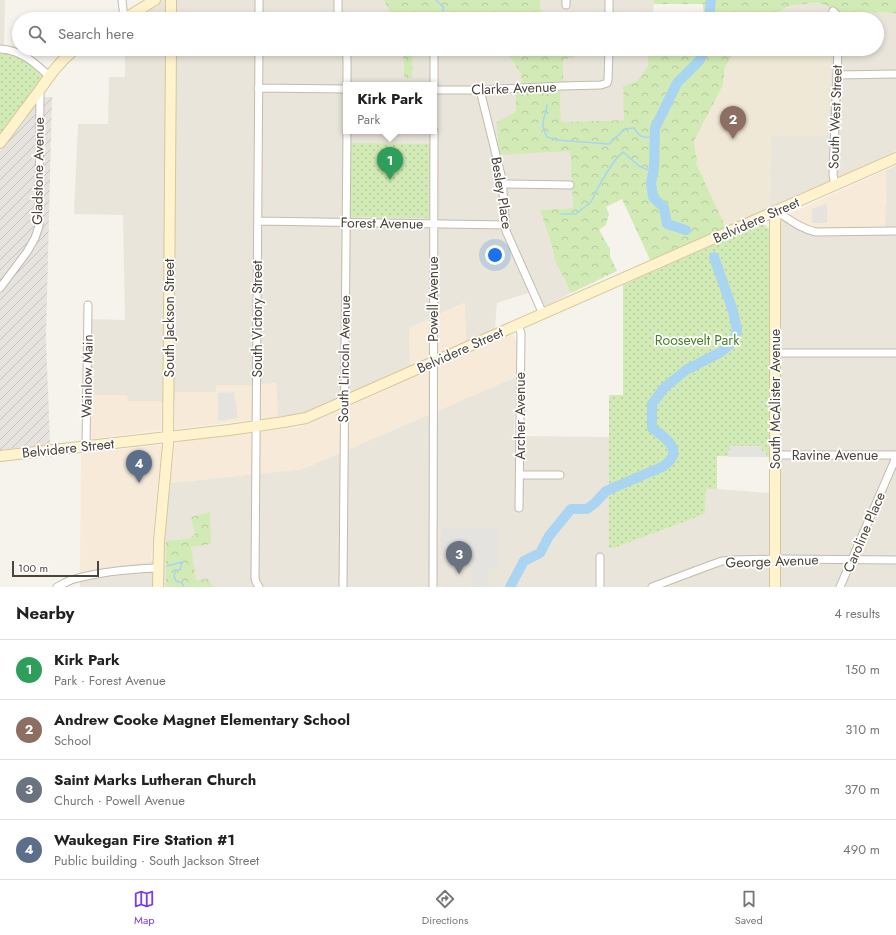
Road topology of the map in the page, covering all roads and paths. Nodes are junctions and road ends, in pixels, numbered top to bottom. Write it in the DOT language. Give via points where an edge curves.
graph roads {
  1 [pos="122,0"];
  2 [pos="155,0"];
  3 [pos="171,0"];
  4 [pos="259,0"];
  5 [pos="338,0"];
  6 [pos="609,0"];
  7 [pos="123,12"];
  8 [pos="135,12"];
  9 [pos="171,12"];
  10 [pos="259,12"];
  11 [pos="338,12"];
  12 [pos="609,12"];
  13 [pos="0,49"];
  14 [pos="12,50"];
  15 [pos="24,56"];
  16 [pos="67,56"];
  17 [pos="171,56"];
  18 [pos="258,56"];
  19 [pos="347,56"];
  20 [pos="434,56"];
  21 [pos="609,56"];
  22 [pos="838,56"];
  23 [pos="837,74"];
  24 [pos="896,74"];
  25 [pos="49,76"];
  26 [pos="347,82"];
  27 [pos="434,82"];
  28 [pos="258,88"];
  29 [pos="343,89"];
  30 [pos="40,90"];
  31 [pos="437,90"];
  32 [pos="480,90"];
  33 [pos="346,134"];
  34 [pos="434,134"];
  35 [pos="0,143"];
  36 [pos="896,158"];
  37 [pos="502,184"];
  38 [pos="570,185"];
  39 [pos="836,185"];
  40 [pos="776,211"];
  41 [pos="258,222"];
  42 [pos="346,223"];
  43 [pos="434,224"];
  44 [pos="506,224"];
  45 [pos="896,231"];
  46 [pos="0,288"];
  47 [pos="88,305"];
  48 [pos="543,314"];
  49 [pos="518,325"];
  50 [pos="775,353"];
  51 [pos="896,353"];
  52 [pos="432,363"];
  53 [pos="344,402"];
  54 [pos="256,426"];
  55 [pos="168,437"];
  56 [pos="86,446"];
  57 [pos="775,455"];
  58 [pos="896,455"];
  59 [pos="0,456"];
  60 [pos="520,475"];
  61 [pos="560,475"];
  62 [pos="519,508"];
  63 [pos="600,557"];
  64 [pos="775,559"];
  65 [pos="852,559"];
  66 [pos="896,560"];
  67 [pos="158,568"];
  68 [pos="57,587"];
  69 [pos="158,587"];
  70 [pos="259,587"];
  71 [pos="343,587"];
  72 [pos="433,587"];
  73 [pos="600,587"];
  74 [pos="652,587"];
  75 [pos="775,587"];
  76 [pos="840,587"];
  1 -- 7 [label="street"];
  2 -- 8 [label="street"];
  3 -- 9 [label="street"];
  4 -- 10 [label="street"];
  5 -- 11 [label="street"];
  6 -- 12 [label="street"];
  13 -- 14 [label="street"];
  15 -- 25 [label="street"];
  16 -- 25 [label="street"];
  17 -- 55 [label="street, South Jackson Street"];
  18 -- 28 [label="street, South Victory Street"];
  19 -- 26 [label="street"];
  20 -- 27 [label="street"];
  21 -- 32 [label="street, Clarke Avenue" via="608,80 601,85"];
  22 -- 23 [label="street, South West Street"];
  23 -- 24 [label="street"];
  23 -- 39 [label="street, South West Street" via="833,175"];
  25 -- 30 [label="street"];
  28 -- 29 [label="street"];
  28 -- 41 [label="street, South Victory Street"];
  30 -- 35 [label="street"];
  30 -- 46 [label="street, Gladstone Avenue" via="39,226 27,252"];
  31 -- 32 [label="street, Clarke Avenue"];
  32 -- 37 [label="street, Besley Place"];
  33 -- 42 [label="street, South Lincoln Avenue"];
  34 -- 43 [label="street, Powell Avenue"];
  36 -- 39 [label="street, Belvidere Street"];
  37 -- 38 [label="street"];
  37 -- 44 [label="street, Besley Place"];
  39 -- 40 [label="street, Belvidere Street"];
  40 -- 45 [label="street" via="802,227 816,232"];
  40 -- 48 [label="street, Belvidere Street"];
  40 -- 50 [label="street, South McAlister Avenue"];
  41 -- 42 [label="street, Forest Avenue"];
  41 -- 54 [label="street, South Victory Street"];
  42 -- 43 [label="street, Forest Avenue"];
  42 -- 53 [label="street, South Lincoln Avenue"];
  43 -- 44 [label="street, Forest Avenue"];
  43 -- 52 [label="street, Powell Avenue"];
  44 -- 48 [label="street, Besley Place"];
  47 -- 56 [label="street, Wainlow Main"];
  48 -- 49 [label="street, Belvidere Street"];
  49 -- 52 [label="street, Belvidere Street"];
  49 -- 60 [label="street, Archer Avenue"];
  50 -- 51 [label="street"];
  50 -- 57 [label="street, South McAlister Avenue"];
  52 -- 53 [label="street, Belvidere Street"];
  52 -- 72 [label="street, Powell Avenue"];
  53 -- 54 [label="street, Belvidere Street" via="306,418"];
  53 -- 71 [label="street, South Lincoln Avenue"];
  54 -- 55 [label="street, Belvidere Street"];
  54 -- 70 [label="street, South Victory Street" via="255,578"];
  55 -- 56 [label="street, Belvidere Street"];
  55 -- 67 [label="street, South Jackson Street"];
  56 -- 59 [label="street, Belvidere Street"];
  57 -- 58 [label="street, Ravine Avenue"];
  57 -- 64 [label="street, South McAlister Avenue"];
  58 -- 65 [label="street, Caroline Place"];
  60 -- 61 [label="street"];
  60 -- 62 [label="street, Archer Avenue"];
  63 -- 73 [label="street"];
  64 -- 65 [label="street, George Avenue"];
  64 -- 74 [label="street, George Avenue" via="722,561"];
  64 -- 75 [label="street, South McAlister Avenue"];
  65 -- 66 [label="street, George Avenue"];
  65 -- 76 [label="street, Caroline Place"];
  67 -- 68 [label="street" via="91,575"];
  67 -- 69 [label="street, South Jackson Street"];
}
